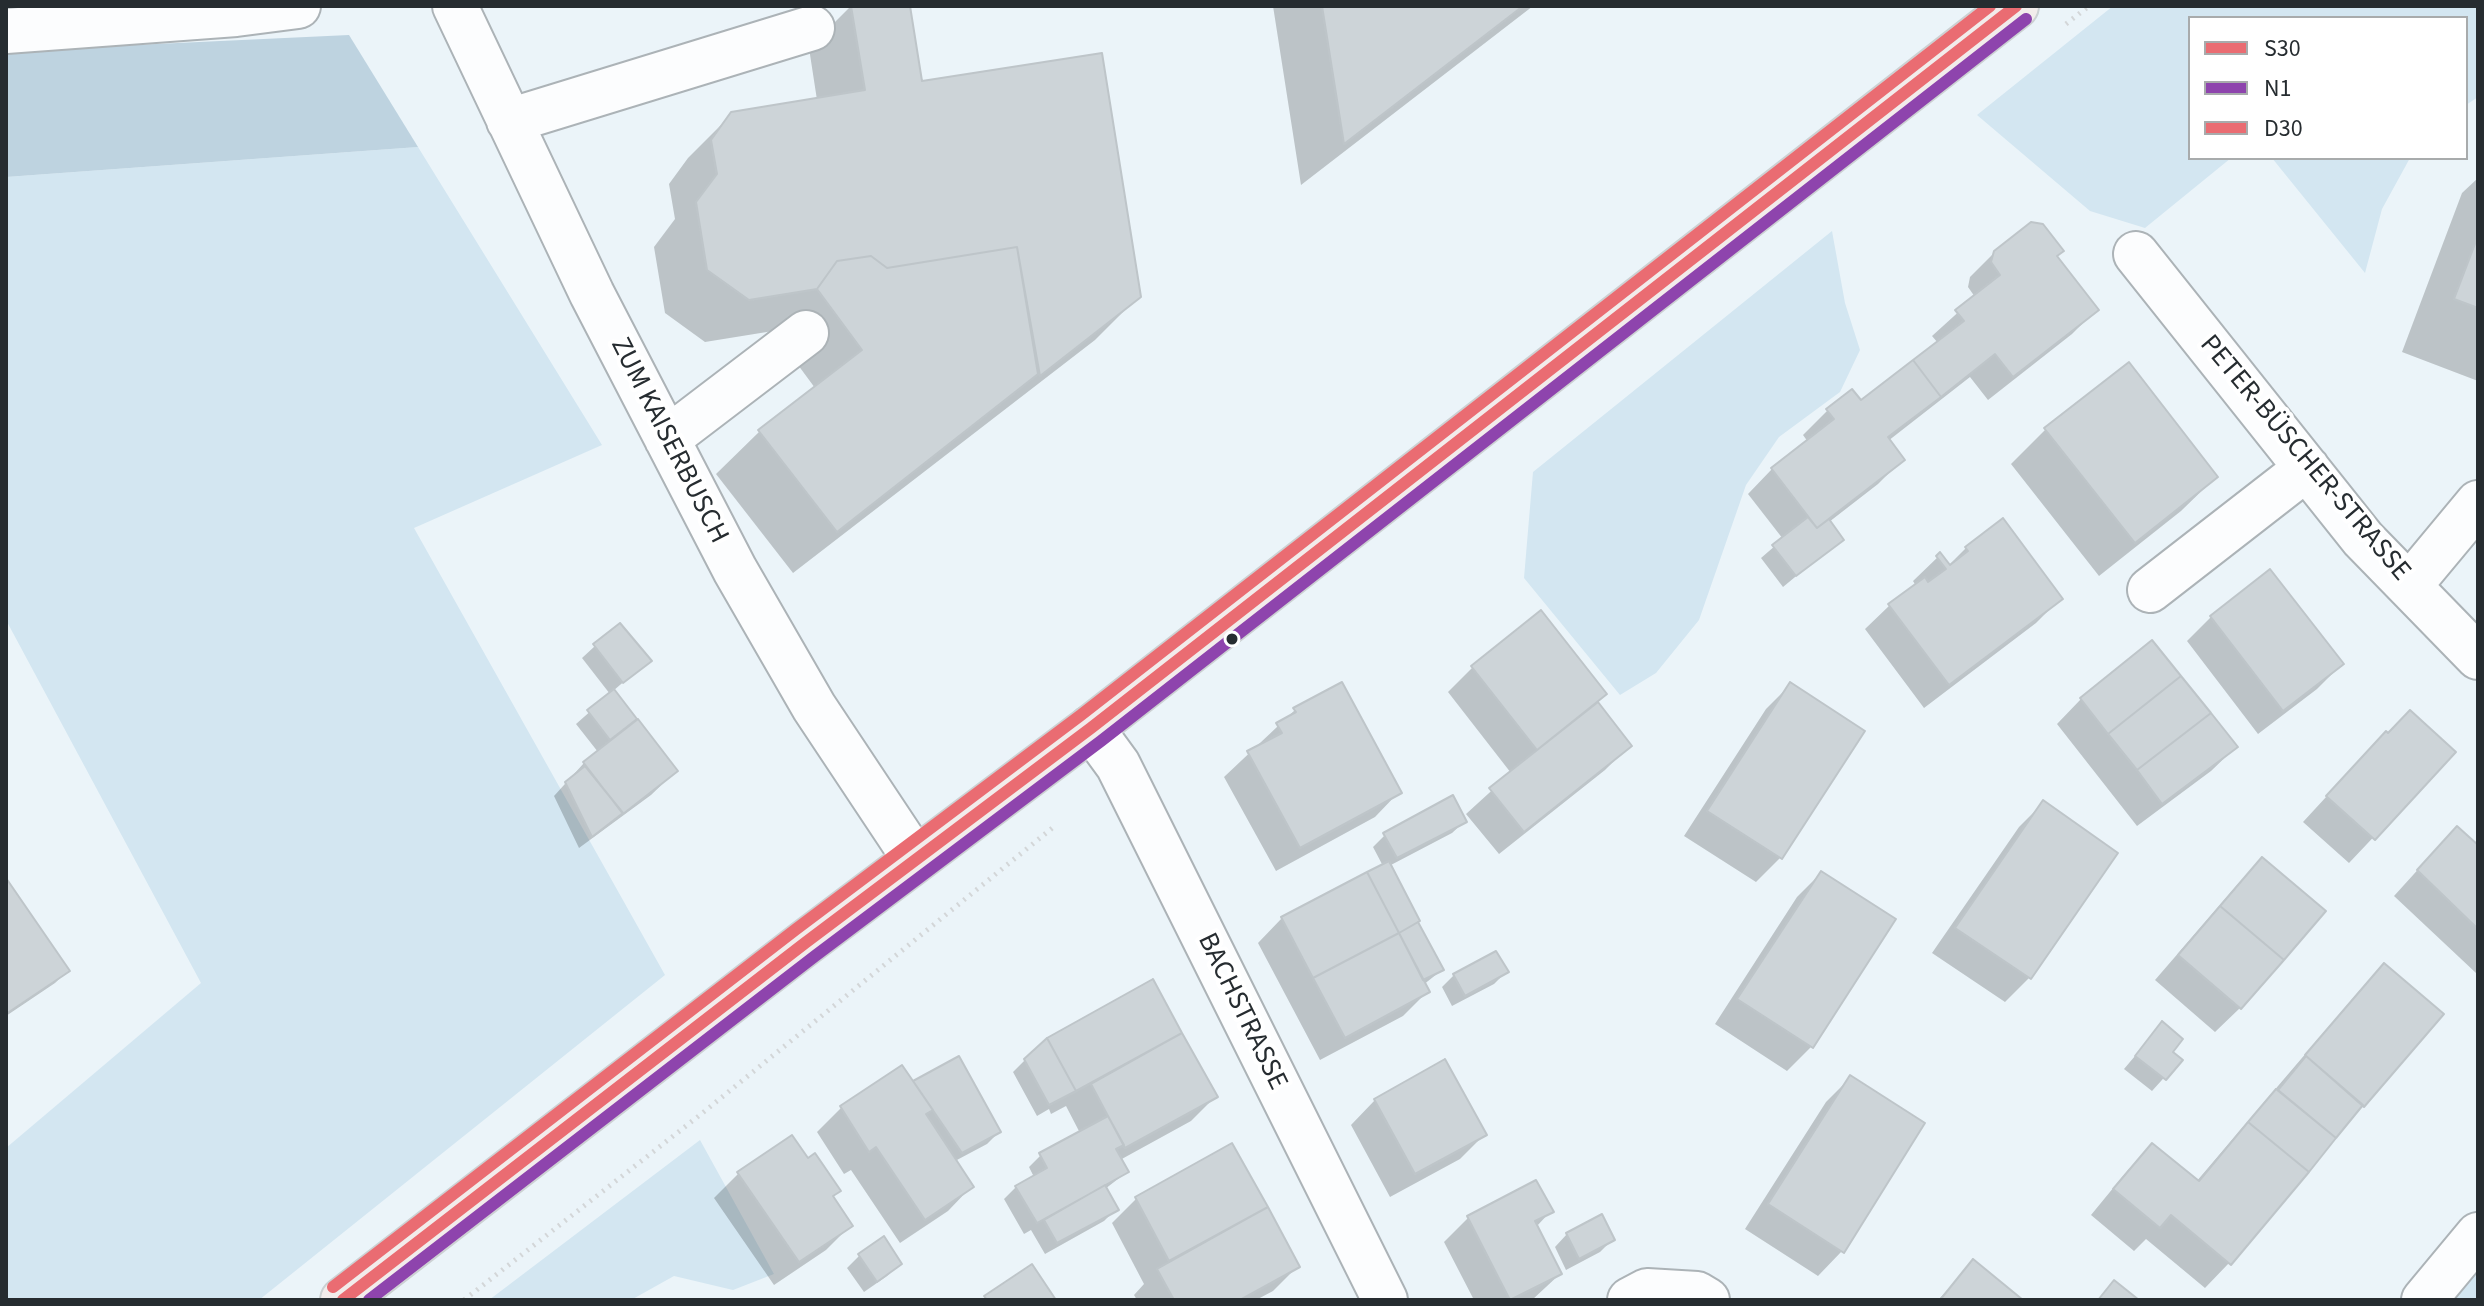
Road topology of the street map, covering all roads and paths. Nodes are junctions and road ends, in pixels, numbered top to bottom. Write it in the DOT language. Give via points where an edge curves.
graph roads {
  1 [pos="298,6"];
  2 [pos="455,6"];
  3 [pos="2016,6"];
  4 [pos="812,28"];
  5 [pos="6,31"];
  6 [pos="509,121"];
  7 [pos="2136,254"];
  8 [pos="806,333"];
  9 [pos="667,439"];
  10 [pos="2307,468"];
  11 [pos="2478,503"];
  12 [pos="2409,586"];
  13 [pos="2150,590"];
  14 [pos="2478,657"];
  15 [pos="1091,728"];
  16 [pos="1068,815"];
  17 [pos="915,859"];
  18 [pos="2478,1235"];
  19 [pos="343,1300"];
  20 [pos="464,1300"];
  21 [pos="1385,1300"];
  22 [pos="1630,1300"];
  23 [pos="1707,1300"];
  24 [pos="2424,1300"];
  1 -- 5 [label="street"];
  2 -- 6 [label="street, ZUM KAISERBUSCH"];
  3 -- 15 [label="main road"];
  4 -- 6 [label="street"];
  6 -- 9 [label="street, ZUM KAISERBUSCH"];
  7 -- 10 [label="street, PETER-BÜSCHER-STRASSE"];
  8 -- 9 [label="street"];
  9 -- 17 [label="street, ZUM KAISERBUSCH" via="814,707"];
  10 -- 12 [label="street, PETER-BÜSCHER-STRASSE" via="2363,539"];
  10 -- 13 [label="street"];
  11 -- 12 [label="street"];
  12 -- 14 [label="street, PETER-BÜSCHER-STRASSE"];
  15 -- 17 [label="main road"];
  15 -- 21 [label="street, BACHSTRASSE" via="1118,765"];
  16 -- 20 [label="path"];
  17 -- 19 [label="main road"];
  18 -- 24 [label="street"];
  22 -- 23 [label="street" via="1647,1291 1697,1294"];
}
